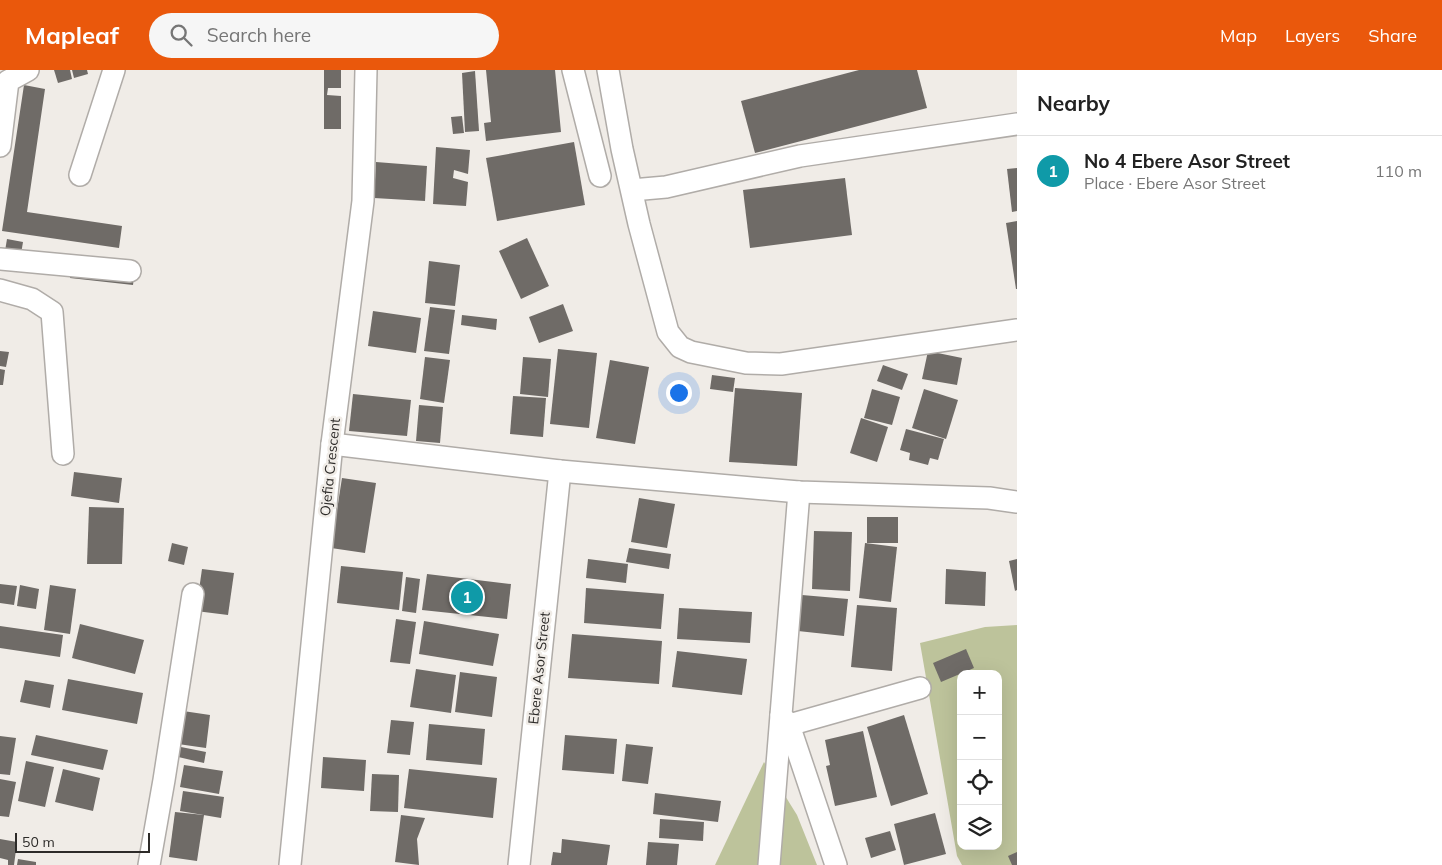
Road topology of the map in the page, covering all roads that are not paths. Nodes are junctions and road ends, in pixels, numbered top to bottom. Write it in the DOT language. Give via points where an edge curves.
graph roads {
  1 [pos="28,70"];
  2 [pos="114,70"];
  3 [pos="366,70"];
  4 [pos="573,70"];
  5 [pos="608,70"];
  6 [pos="1017,124"];
  7 [pos="0,146"];
  8 [pos="80,175"];
  9 [pos="600,176"];
  10 [pos="632,190"];
  11 [pos="0,259"];
  12 [pos="130,271"];
  13 [pos="0,290"];
  14 [pos="1017,330"];
  15 [pos="332,444"];
  16 [pos="63,454"];
  17 [pos="560,471"];
  18 [pos="799,492"];
  19 [pos="1017,502"];
  20 [pos="193,594"];
  21 [pos="920,688"];
  22 [pos="785,720"];
  23 [pos="149,865"];
  24 [pos="290,865"];
  25 [pos="519,865"];
  26 [pos="770,865"];
  27 [pos="836,865"];
  1 -- 7 [label="street" via="8,81"];
  2 -- 8 [label="street"];
  3 -- 15 [label="street, Ojefia Crescent" via="363,201"];
  4 -- 9 [label="street"];
  5 -- 10 [label="street"];
  6 -- 10 [label="street" via="800,156 666,187"];
  10 -- 14 [label="street" via="668,332 680,346 691,352 746,363 781,364"];
  11 -- 12 [label="street"];
  13 -- 16 [label="street" via="32,299 52,312"];
  15 -- 17 [label="street"];
  15 -- 24 [label="street, Ojefia Crescent"];
  17 -- 18 [label="street"];
  17 -- 25 [label="street, Ebere Asor Street"];
  18 -- 19 [label="street" via="989,498"];
  18 -- 22 [label="street"];
  20 -- 23 [label="street"];
  21 -- 22 [label="street"];
  22 -- 26 [label="street"];
  22 -- 27 [label="street"];
}
